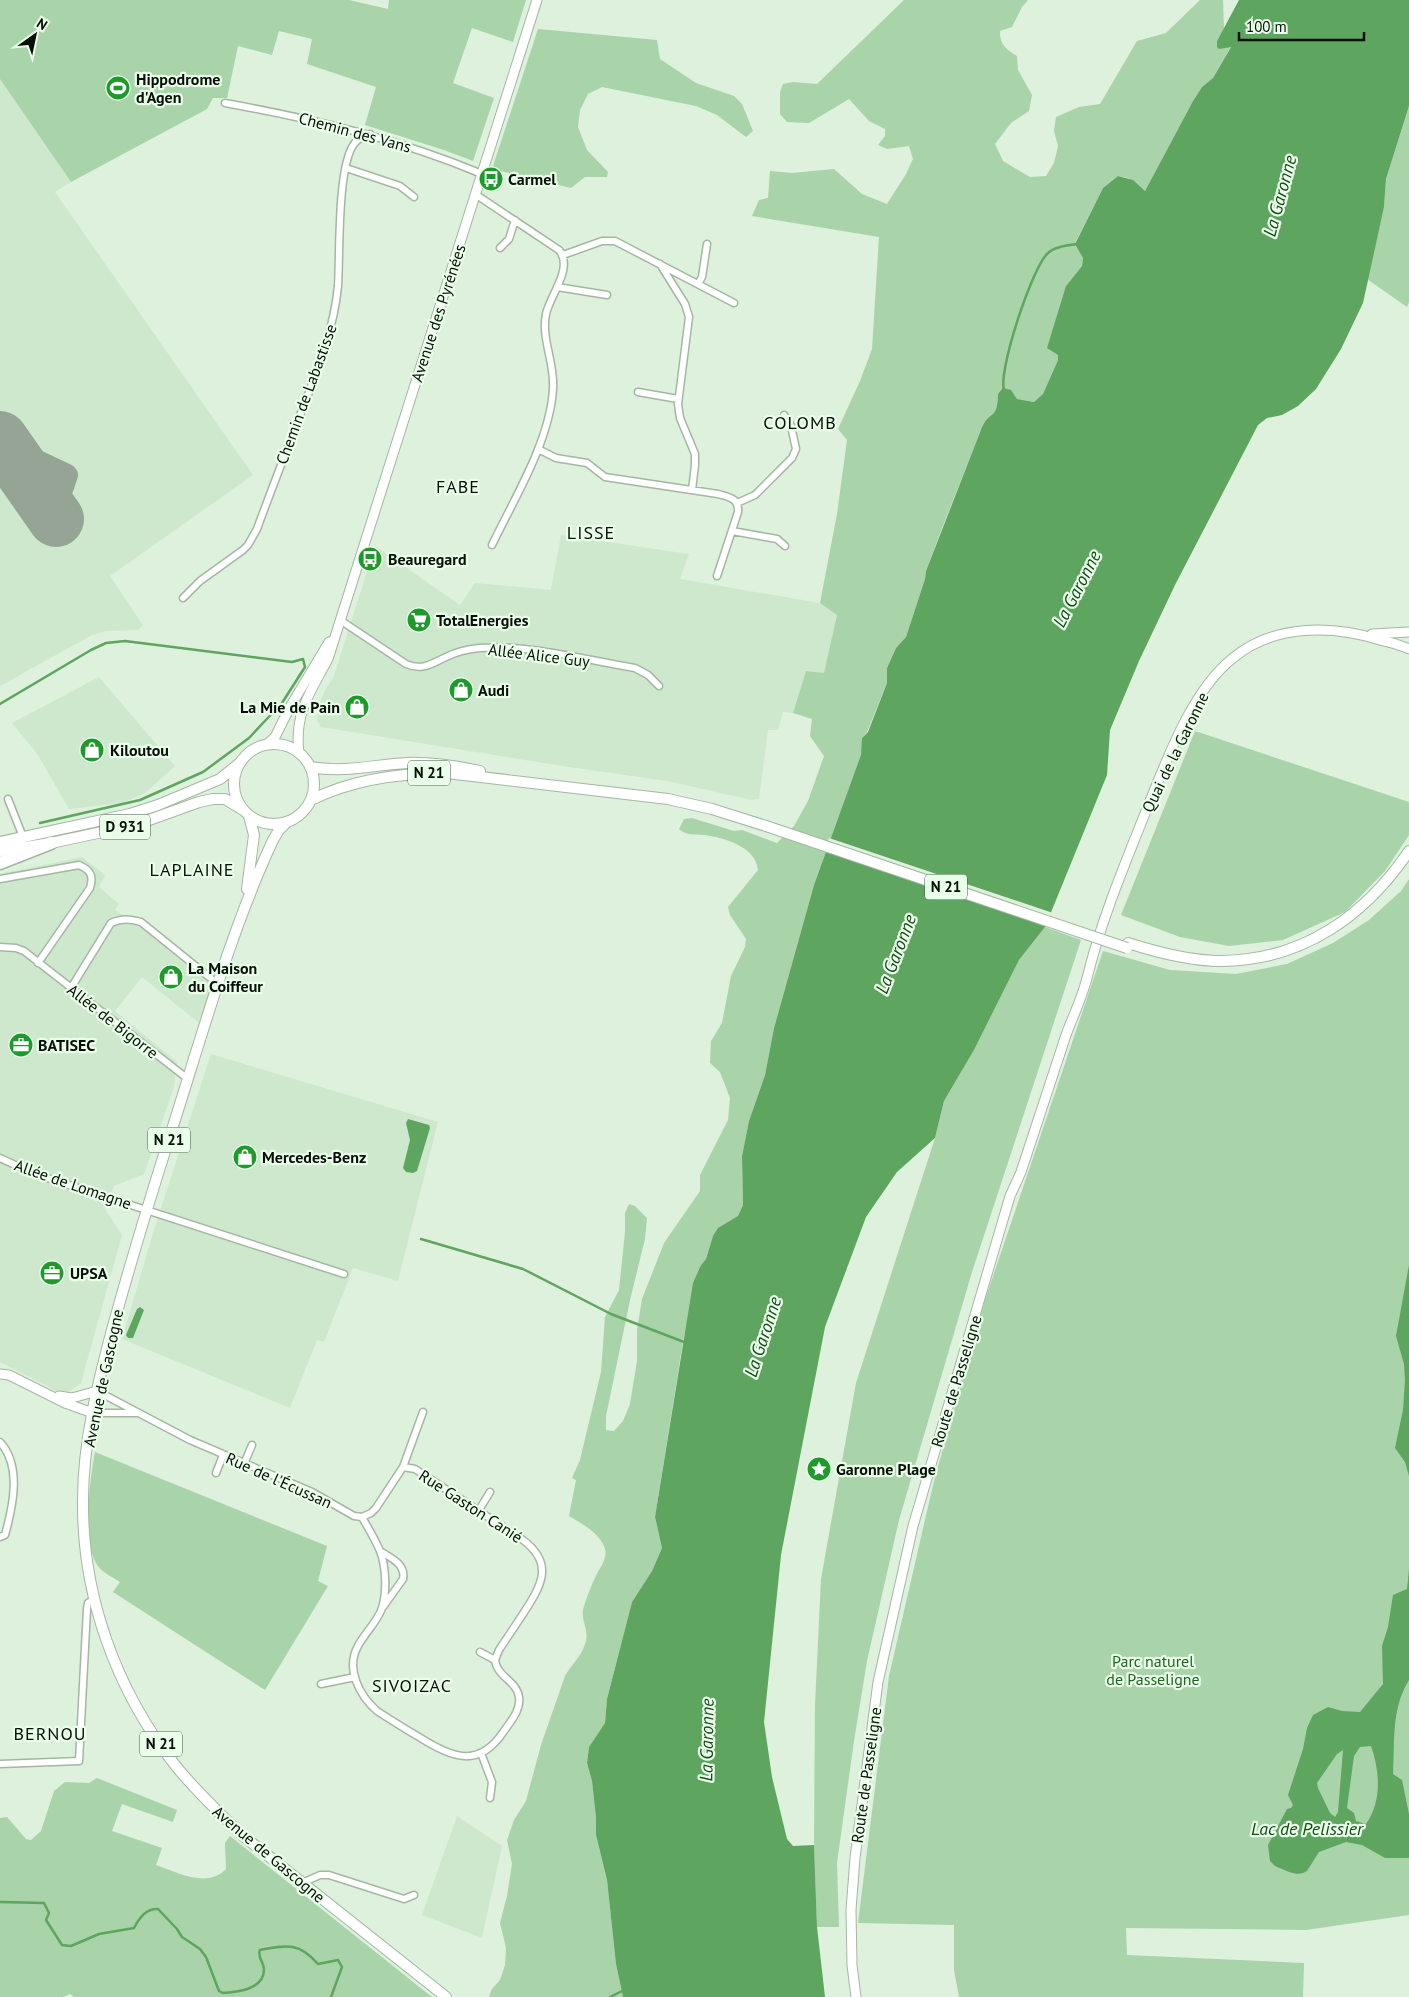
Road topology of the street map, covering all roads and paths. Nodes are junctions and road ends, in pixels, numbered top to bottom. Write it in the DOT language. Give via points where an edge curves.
graph roads {
  1 [pos="537,0"];
  2 [pos="225,103"];
  3 [pos="370,134"];
  4 [pos="346,168"];
  5 [pos="482,174"];
  6 [pos="476,194"];
  7 [pos="414,197"];
  8 [pos="515,220"];
  9 [pos="707,244"];
  10 [pos="500,248"];
  11 [pos="563,255"];
  12 [pos="660,264"];
  13 [pos="698,284"];
  14 [pos="557,287"];
  15 [pos="607,295"];
  16 [pos="734,303"];
  17 [pos="638,392"];
  18 [pos="678,399"];
  19 [pos="784,415"];
  20 [pos="538,449"];
  21 [pos="692,490"];
  22 [pos="738,503"];
  23 [pos="732,530"];
  24 [pos="492,545"];
  25 [pos="785,546"];
  26 [pos="717,576"];
  27 [pos="183,598"];
  28 [pos="338,623"];
  29 [pos="1409,632"];
  30 [pos="1363,634"];
  31 [pos="1409,649"];
  32 [pos="659,686"];
  33 [pos="266,745"];
  34 [pos="299,753"];
  35 [pos="241,762"];
  36 [pos="310,767"];
  37 [pos="8,798"];
  38 [pos="311,800"];
  39 [pos="246,813"];
  40 [pos="287,822"];
  41 [pos="767,824"];
  42 [pos="23,837"];
  43 [pos="0,842"];
  44 [pos="51,843"];
  45 [pos="0,851"];
  46 [pos="1409,851"];
  47 [pos="0,863"];
  48 [pos="1409,864"];
  49 [pos="0,879"];
  50 [pos="246,902"];
  51 [pos="1102,926"];
  52 [pos="1128,946"];
  53 [pos="0,948"];
  54 [pos="38,963"];
  55 [pos="219,985"];
  56 [pos="71,988"];
  57 [pos="188,1079"];
  58 [pos="0,1158"];
  59 [pos="147,1209"];
  60 [pos="344,1274"];
  61 [pos="0,1374"];
  62 [pos="97,1391"];
  63 [pos="46,1394"];
  64 [pos="423,1412"];
  65 [pos="93,1414"];
  66 [pos="140,1414"];
  67 [pos="0,1442"];
  68 [pos="252,1445"];
  69 [pos="223,1455"];
  70 [pos="244,1464"];
  71 [pos="404,1467"];
  72 [pos="216,1473"];
  73 [pos="490,1492"];
  74 [pos="479,1510"];
  75 [pos="362,1516"];
  76 [pos="0,1537"];
  77 [pos="380,1551"];
  78 [pos="94,1599"];
  79 [pos="382,1608"];
  80 [pos="480,1652"];
  81 [pos="495,1660"];
  82 [pos="355,1677"];
  83 [pos="321,1684"];
  84 [pos="481,1753"];
  85 [pos="0,1764"];
  86 [pos="490,1798"];
  87 [pos="302,1883"];
  88 [pos="414,1895"];
  89 [pos="446,1997"];
  90 [pos="856,1997"];
  1 -- 5 [label="street, Avenue des Pyrénées"];
  2 -- 3 [label="street, Chemin des Vans" via="290,114"];
  3 -- 4 [label="street, Chemin de Labastisse" via="354,145"];
  3 -- 5 [label="street, Chemin des Vans" via="445,158"];
  4 -- 7 [label="street" via="400,186"];
  4 -- 27 [label="street, Chemin de Labastisse" via="335,311 326,347 302,411 248,545"];
  5 -- 6 [label="street, Avenue des Pyrénées"];
  6 -- 8 [label="street"];
  6 -- 28 [label="street, Avenue des Pyrénées"];
  8 -- 10 [label="street"];
  8 -- 11 [label="street"];
  9 -- 13 [label="street"];
  11 -- 12 [label="street" via="608,240 623,244"];
  11 -- 14 [label="street" via="564,269"];
  12 -- 13 [label="street"];
  12 -- 18 [label="street" via="685,304 689,317"];
  13 -- 16 [label="street"];
  14 -- 15 [label="street"];
  14 -- 20 [label="street" via="548,306 544,326 552,366 552,402"];
  17 -- 18 [label="street"];
  18 -- 21 [label="street" via="680,418 695,454"];
  19 -- 22 [label="street" via="791,426 796,449 792,458 755,495"];
  20 -- 21 [label="street" via="556,458 587,463 606,477"];
  20 -- 24 [label="street"];
  21 -- 22 [label="street" via="724,495"];
  22 -- 23 [label="street"];
  23 -- 25 [label="street" via="778,539"];
  23 -- 26 [label="street"];
  28 -- 32 [label="street, Allée Alice Guy" via="415,668 476,648 506,648 635,668"];
  28 -- 33 [label="street, Avenue des Pyrénées" via="280,728"];
  28 -- 34 [label="street, Avenue des Pyrénées" via="328,659 300,717"];
  29 -- 30 [label="street, Quai de la Garonne"];
  30 -- 31 [label="street, Quai de la Garonne"];
  30 -- 51 [label="street, Quai de la Garonne" via="1306,630 1285,633 1253,643 1209,682 1169,758"];
  33 -- 34 [label="main road" via="277,744"];
  33 -- 35 [label="main road" via="248,754"];
  34 -- 36 [label="main road"];
  35 -- 39 [label="main road" via="235,773 234,786 236,799"];
  35 -- 42 [label="main road, D 931" via="220,779 158,805"];
  36 -- 38 [label="main road" via="314,784"];
  36 -- 41 [label="main road, N 21" via="353,770 406,763 450,765 667,794"];
  37 -- 42 [label="street"];
  38 -- 40 [label="main road" via="305,810"];
  38 -- 41 [label="main road, N 21" via="331,790 387,776 447,773 668,799"];
  39 -- 40 [label="main road" via="261,822"];
  39 -- 44 [label="main road, D 931" via="225,799 214,799 135,825"];
  39 -- 50 [label="main road, Avenue de Gascogne / N 21" via="254,835"];
  40 -- 50 [label="main road, Avenue de Gascogne / N 21" via="273,840"];
  41 -- 52 [label="main road, N 21, bridge"];
  42 -- 43 [label="main road, D 931"];
  44 -- 45 [label="main road, D 931"];
  44 -- 47 [label="highway"];
  46 -- 52 [label="main road, N 21" via="1375,895 1350,917 1287,950 1221,961"];
  48 -- 52 [label="main road, N 21" via="1379,898 1349,924 1310,946 1282,956 1215,965 1170,960"];
  49 -- 54 [label="street" via="78,865 87,868 91,874 90,888"];
  50 -- 55 [label="main road, Avenue de Gascogne / N 21"];
  51 -- 90 [label="street, Route de Passeligne" via="1087,979 1010,1196 913,1526 878,1682 855,1858 852,1965"];
  53 -- 54 [label="street, Allée de Bigorre" via="24,951"];
  54 -- 56 [label="street, Allée de Bigorre"];
  55 -- 56 [label="street" via="141,922 131,919 111,923"];
  55 -- 57 [label="main road, Avenue de Gascogne / N 21"];
  56 -- 57 [label="street, Allée de Bigorre"];
  57 -- 59 [label="main road, Avenue de Gascogne / N 21"];
  58 -- 59 [label="street, Allée de Lomagne" via="35,1174"];
  59 -- 60 [label="street, Allée de Lomagne"];
  59 -- 62 [label="main road, Avenue de Gascogne / N 21"];
  61 -- 63 [label="street" via="9,1375"];
  62 -- 63 [label="street" via="72,1398"];
  62 -- 65 [label="main road, Avenue de Gascogne / N 21"];
  62 -- 66 [label="street, Rue de l'Écussan"];
  63 -- 65 [label="street"];
  64 -- 71 [label="street"];
  65 -- 66 [label="street, Rue de l'Écussan"];
  65 -- 78 [label="main road, Avenue de Gascogne / N 21" via="83,1500 86,1558"];
  66 -- 69 [label="street, Rue de l'Écussan"];
  67 -- 76 [label="street" via="11,1464 14,1481 5,1535"];
  68 -- 70 [label="street"];
  69 -- 70 [label="street, Rue de l'Écussan"];
  69 -- 72 [label="street"];
  70 -- 75 [label="street, Rue de l'Écussan" via="312,1492 354,1516"];
  71 -- 74 [label="street, Rue Gaston Canié" via="415,1469"];
  71 -- 75 [label="street" via="371,1514"];
  73 -- 74 [label="street"];
  74 -- 81 [label="street, Rue Gaston Canié" via="532,1547 539,1556 543,1575 538,1590"];
  75 -- 77 [label="street"];
  77 -- 79 [label="street" via="384,1574"];
  77 -- 79 [label="street" via="401,1565 404,1574"];
  78 -- 85 [label="street" via="88,1603 87,1609 80,1760"];
  78 -- 87 [label="main road, Avenue de Gascogne / N 21" via="107,1643 133,1700 154,1736 228,1822"];
  79 -- 82 [label="street" via="356,1648"];
  80 -- 81 [label="street"];
  81 -- 84 [label="street" via="499,1673 518,1692 519,1706 494,1745"];
  82 -- 83 [label="street"];
  82 -- 84 [label="street" via="369,1704 439,1750 465,1757"];
  84 -- 86 [label="street" via="492,1782"];
  87 -- 88 [label="street" via="320,1874 404,1899"];
  87 -- 89 [label="main road, Avenue de Gascogne / N 21"];
}
